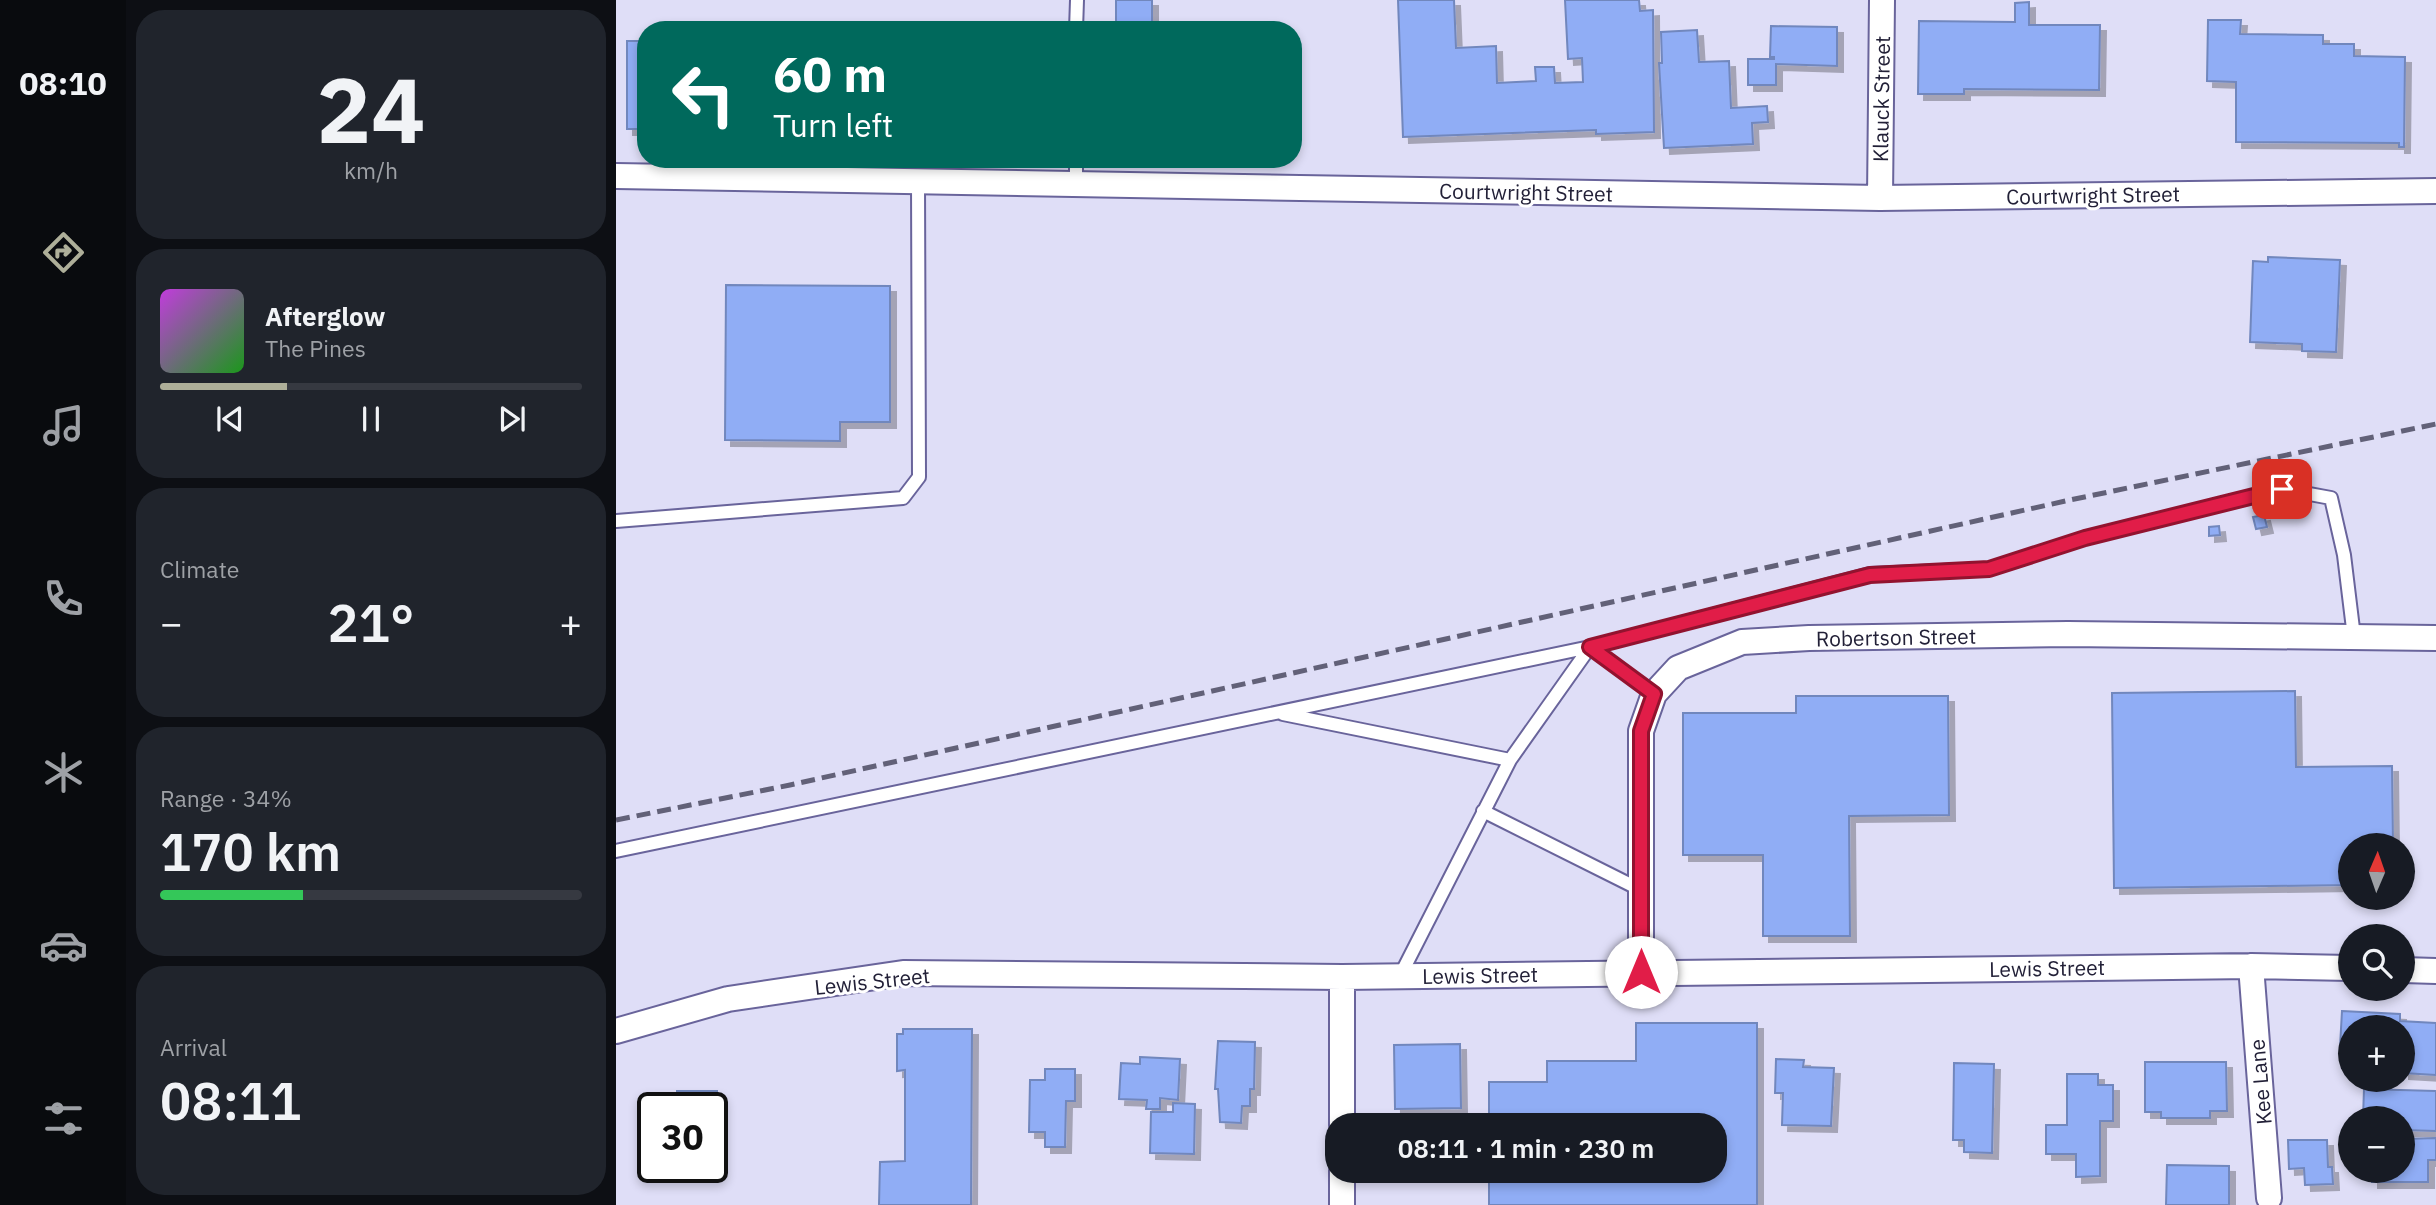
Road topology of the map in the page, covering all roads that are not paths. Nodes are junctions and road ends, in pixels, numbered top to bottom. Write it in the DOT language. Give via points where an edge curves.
graph roads {
  1 [pos="1077,0"];
  2 [pos="1882,0"];
  3 [pos="1076,21"];
  4 [pos="1076,172"];
  5 [pos="616,176"];
  6 [pos="918,181"];
  7 [pos="2436,191"];
  8 [pos="1880,198"];
  9 [pos="616,521"];
  10 [pos="2354,637"];
  11 [pos="2436,638"];
  12 [pos="1590,647"];
  13 [pos="1654,694"];
  14 [pos="1275,712"];
  15 [pos="1510,760"];
  16 [pos="1483,811"];
  17 [pos="616,851"];
  18 [pos="1641,890"];
  19 [pos="2250,966"];
  20 [pos="2338,968"];
  21 [pos="2415,970"];
  22 [pos="2436,971"];
  23 [pos="1641,972"];
  24 [pos="1400,976"];
  25 [pos="1342,977"];
  26 [pos="616,1031"];
  27 [pos="1342,1113"];
  28 [pos="1342,1183"];
  29 [pos="2269,1198"];
  30 [pos="1342,1205"];
  1 -- 3 [label="lane"];
  2 -- 8 [label="street, Klauck Street"];
  4 -- 6 [label="street, Courtwright Street"];
  4 -- 8 [label="street, Courtwright Street"];
  5 -- 6 [label="street, Courtwright Street"];
  6 -- 9 [label="lane" via="919,477 903,498"];
  7 -- 8 [label="street, Courtwright Street"];
  10 -- 11 [label="street, Robertson Street"];
  10 -- 12 [label="lane" via="2344,555 2331,498 2282,489 2085,538 1989,569 1870,575"];
  10 -- 13 [label="street, Robertson Street" via="2068,634 1742,642 1678,668"];
  12 -- 13 [label="lane"];
  12 -- 14 [label="lane"];
  12 -- 15 [label="lane"];
  13 -- 18 [label="street, Robertson Street" via="1641,731"];
  14 -- 15 [label="lane"];
  14 -- 17 [label="lane"];
  15 -- 16 [label="lane"];
  16 -- 18 [label="lane"];
  16 -- 24 [label="lane"];
  18 -- 23 [label="street, Robertson Street"];
  19 -- 20 [label="street, Lewis Street"];
  19 -- 23 [label="street, Lewis Street"];
  19 -- 29 [label="street, Kee Lane"];
  21 -- 22 [label="street"];
  23 -- 24 [label="street, Lewis Street"];
  24 -- 25 [label="street, Lewis Street"];
  25 -- 26 [label="street, Lewis Street" via="903,973 728,999"];
  25 -- 27 [label="street"];
  28 -- 30 [label="street"];
}
